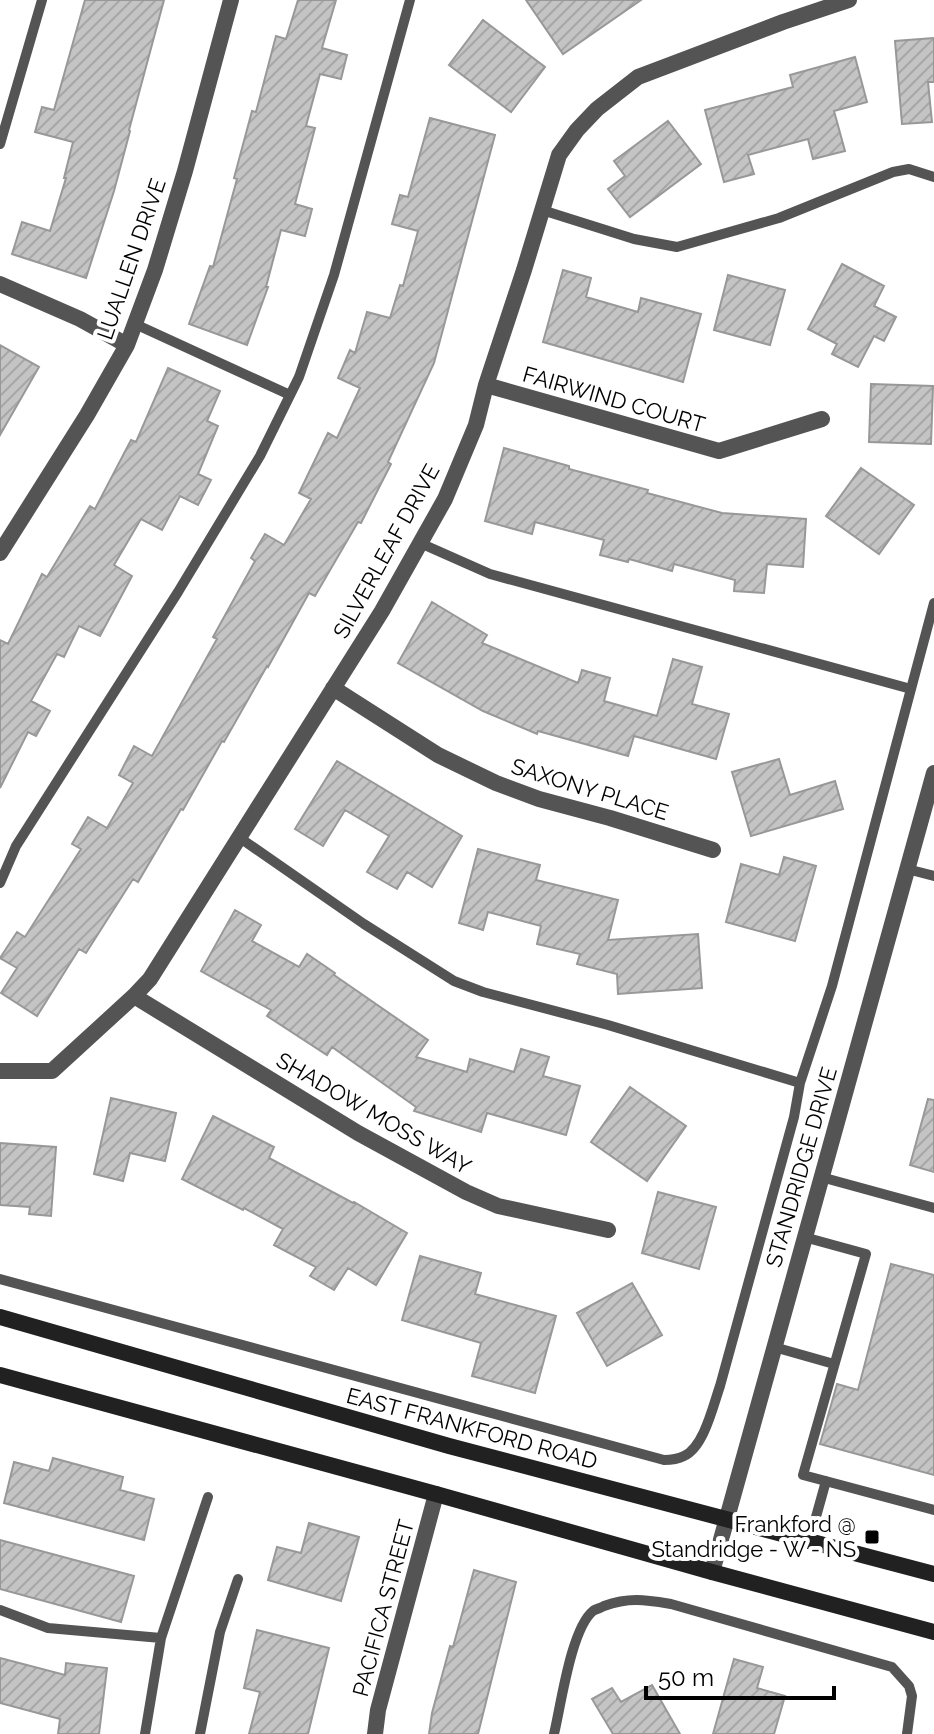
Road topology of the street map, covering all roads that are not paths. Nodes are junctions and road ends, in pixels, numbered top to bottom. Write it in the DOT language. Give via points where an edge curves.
graph roads {
  1 [pos="42,0"];
  2 [pos="231,0"];
  3 [pos="410,0"];
  4 [pos="849,0"];
  5 [pos="0,144"];
  6 [pos="934,177"];
  7 [pos="542,210"];
  8 [pos="0,284"];
  9 [pos="135,324"];
  10 [pos="127,345"];
  11 [pos="486,385"];
  12 [pos="290,395"];
  13 [pos="822,419"];
  14 [pos="420,543"];
  15 [pos="0,553"];
  16 [pos="934,603"];
  17 [pos="333,688"];
  18 [pos="911,689"];
  19 [pos="933,778"];
  20 [pos="240,838"];
  21 [pos="713,850"];
  22 [pos="907,869"];
  23 [pos="934,876"];
  24 [pos="0,883"];
  25 [pos="134,996"];
  26 [pos="0,1071"];
  27 [pos="800,1083"];
  28 [pos="821,1177"];
  29 [pos="934,1208"];
  30 [pos="608,1230"];
  31 [pos="804,1237"];
  32 [pos="0,1279"];
  33 [pos="0,1317"];
  34 [pos="774,1347"];
  35 [pos="834,1364"];
  36 [pos="0,1375"];
  37 [pos="826,1481"];
  38 [pos="436,1494"];
  39 [pos="208,1497"];
  40 [pos="934,1510"];
  41 [pos="726,1520"];
  42 [pos="809,1542"];
  43 [pos="712,1572"];
  44 [pos="934,1574"];
  45 [pos="238,1579"];
  46 [pos="0,1610"];
  47 [pos="934,1632"];
  48 [pos="161,1638"];
  49 [pos="145,1734"];
  50 [pos="200,1734"];
  51 [pos="375,1734"];
  52 [pos="554,1734"];
  53 [pos="907,1734"];
  1 -- 5 [label="lane"];
  2 -- 9 [label="street, LUALLEN DRIVE" via="185,171"];
  3 -- 12 [label="lane" via="334,275"];
  4 -- 7 [label="street, SILVERLEAF DRIVE" via="638,77 577,130 559,155"];
  6 -- 7 [label="lane" via="909,169 893,172 779,218 677,247"];
  7 -- 11 [label="street, SILVERLEAF DRIVE"];
  8 -- 10 [label="street"];
  9 -- 10 [label="street, LUALLEN DRIVE"];
  9 -- 12 [label="lane"];
  10 -- 15 [label="street, LUALLEN DRIVE"];
  11 -- 13 [label="street, FAIRWIND COURT" via="719,451"];
  11 -- 14 [label="street, SILVERLEAF DRIVE" via="476,425"];
  12 -- 24 [label="lane" via="260,456 16,846"];
  14 -- 17 [label="street, SILVERLEAF DRIVE"];
  14 -- 18 [label="lane" via="490,574"];
  16 -- 18 [label="lane"];
  17 -- 20 [label="street, SILVERLEAF DRIVE"];
  17 -- 21 [label="street, SAXONY PLACE" via="438,755 496,783"];
  18 -- 27 [label="lane" via="832,986"];
  19 -- 22 [label="street, STANDRIDGE DRIVE"];
  20 -- 25 [label="street, SILVERLEAF DRIVE"];
  20 -- 27 [label="lane" via="454,981"];
  22 -- 23 [label="lane"];
  22 -- 28 [label="street, STANDRIDGE DRIVE"];
  25 -- 26 [label="street, SILVERLEAF DRIVE" via="52,1071"];
  25 -- 30 [label="street, SHADOW MOSS WAY" via="358,1133 466,1192 498,1206"];
  27 -- 32 [label="lane" via="720,1386 697,1445 674,1459"];
  28 -- 29 [label="lane"];
  28 -- 31 [label="street, STANDRIDGE DRIVE"];
  31 -- 34 [label="street, STANDRIDGE DRIVE"];
  31 -- 35 [label="lane" via="866,1254"];
  33 -- 41 [label="main road, EAST FRANKFORD ROAD"];
  34 -- 35 [label="lane"];
  34 -- 41 [label="street, STANDRIDGE DRIVE"];
  35 -- 37 [label="lane" via="803,1475"];
  36 -- 38 [label="main road"];
  37 -- 40 [label="lane"];
  37 -- 42 [label="lane"];
  38 -- 43 [label="main road"];
  38 -- 51 [label="street, PACIFICA STREET"];
  39 -- 48 [label="lane"];
  41 -- 42 [label="main road, EAST FRANKFORD ROAD"];
  41 -- 43 [label="street, STANDRIDGE DRIVE"];
  42 -- 44 [label="main road, EAST FRANKFORD ROAD"];
  43 -- 47 [label="main road"];
  45 -- 50 [label="lane" via="220,1632"];
  46 -- 48 [label="lane" via="48,1628"];
  48 -- 49 [label="lane"];
  52 -- 53 [label="lane" via="573,1649 593,1610 642,1599 892,1667 912,1696"];
}
